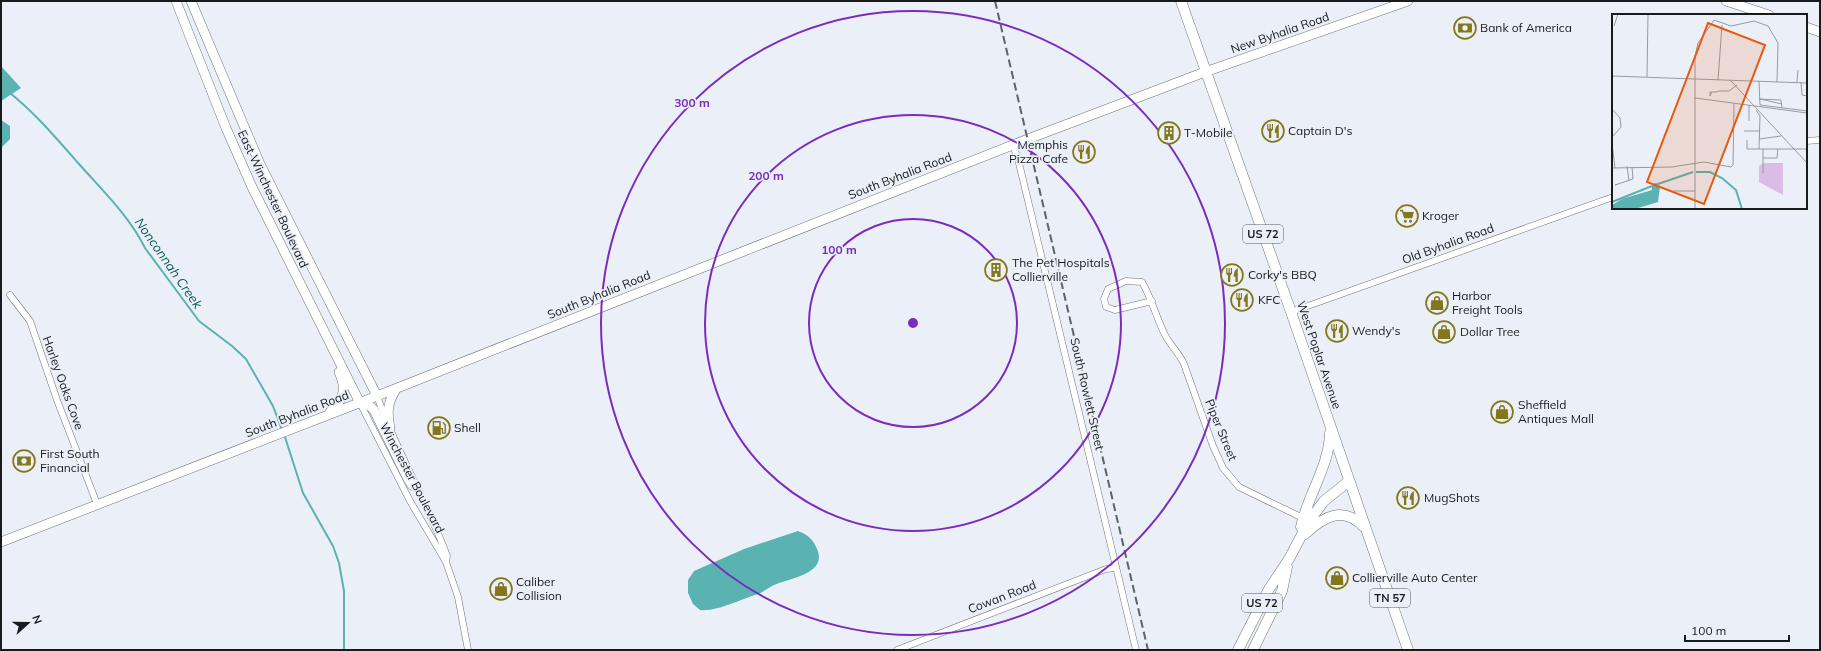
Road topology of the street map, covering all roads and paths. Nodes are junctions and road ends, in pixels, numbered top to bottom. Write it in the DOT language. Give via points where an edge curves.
graph roads {
  1 [pos="176,1"];
  2 [pos="191,1"];
  3 [pos="1181,1"];
  4 [pos="1408,1"];
  5 [pos="1726,1"];
  6 [pos="1766,14"];
  7 [pos="1807,27"];
  8 [pos="1820,32"];
  9 [pos="1205,72"];
  10 [pos="1820,140"];
  11 [pos="1807,141"];
  12 [pos="1013,145"];
  13 [pos="1612,197"];
  14 [pos="296,237"];
  15 [pos="278,238"];
  16 [pos="305,294"];
  17 [pos="10,295"];
  18 [pos="1152,301"];
  19 [pos="1291,312"];
  20 [pos="397,388"];
  21 [pos="377,396"];
  22 [pos="360,403"];
  23 [pos="326,416"];
  24 [pos="1330,426"];
  25 [pos="390,429"];
  26 [pos="1349,481"];
  27 [pos="417,487"];
  28 [pos="97,504"];
  29 [pos="1309,521"];
  30 [pos="1366,530"];
  31 [pos="1,542"];
  32 [pos="1289,559"];
  33 [pos="446,562"];
  34 [pos="1116,568"];
  35 [pos="468,650"];
  36 [pos="897,650"];
  37 [pos="1136,650"];
  38 [pos="1238,650"];
  39 [pos="1253,650"];
  40 [pos="1408,650"];
  1 -- 15 [label="main road, East Winchester Boulevard" via="226,128"];
  2 -- 14 [label="main road, East Winchester Boulevard" via="260,164"];
  3 -- 9 [label="main road, West Poplar Avenue / US 72"];
  4 -- 9 [label="main road, New Byhalia Road"];
  5 -- 6 [label="main road"];
  7 -- 8 [label="main road"];
  9 -- 12 [label="main road, South Byhalia Road"];
  9 -- 19 [label="main road, West Poplar Avenue / US 72"];
  10 -- 11 [label="street"];
  12 -- 20 [label="main road, South Byhalia Road"];
  12 -- 34 [label="street, South Rowlett Street" via="1022,173"];
  13 -- 19 [label="street, Old Byhalia Road"];
  14 -- 15 [label="main road"];
  14 -- 21 [label="main road, East Winchester Boulevard"];
  15 -- 16 [label="main road, East Winchester Boulevard"];
  16 -- 21 [label="main road" via="326,324 360,391 371,397"];
  16 -- 22 [label="main road, East Winchester Boulevard"];
  16 -- 23 [label="main road" via="305,300 342,380 343,392 340,403"];
  17 -- 28 [label="street, Harley Oaks Cove" via="30,321"];
  18 -- 18 [label="street, Piper Street" via="1115,310 1106,307 1104,299 1108,289 1126,281 1142,282"];
  18 -- 29 [label="street, Piper Street" via="1166,336 1184,364 1223,468 1239,487"];
  19 -- 24 [label="main road, West Poplar Avenue / US 72"];
  20 -- 21 [label="main road, South Byhalia Road"];
  20 -- 25 [label="main road" via="388,408"];
  21 -- 22 [label="main road, South Byhalia Road"];
  21 -- 25 [label="street, Winchester Boulevard"];
  22 -- 23 [label="main road, South Byhalia Road"];
  22 -- 27 [label="main road" via="374,410 408,480"];
  22 -- 33 [label="street, Winchester Boulevard" via="410,501"];
  23 -- 28 [label="main road, South Byhalia Road"];
  24 -- 26 [label="main road, West Poplar Avenue / US 72"];
  24 -- 29 [label="main road, US 72" via="1330,444 1326,460 1307,504"];
  25 -- 27 [label="street, Winchester Boulevard"];
  26 -- 29 [label="main road, US 72" via="1324,501"];
  26 -- 30 [label="main road, West Poplar Avenue / TN 57"];
  27 -- 33 [label="street, Winchester Boulevard" via="441,540 447,556"];
  28 -- 31 [label="main road, South Byhalia Road"];
  29 -- 30 [label="main road" via="1342,515 1359,522"];
  29 -- 32 [label="main road, US 72"];
  30 -- 40 [label="main road, West Poplar Avenue / TN 57"];
  32 -- 38 [label="main road, US 72" via="1269,589"];
  32 -- 39 [label="main road, US 72" via="1282,591"];
  33 -- 35 [label="street, Winchester Boulevard" via="458,597"];
  34 -- 36 [label="street, Cowan Road" via="1106,569"];
  34 -- 37 [label="street, South Rowlett Street"];
}
